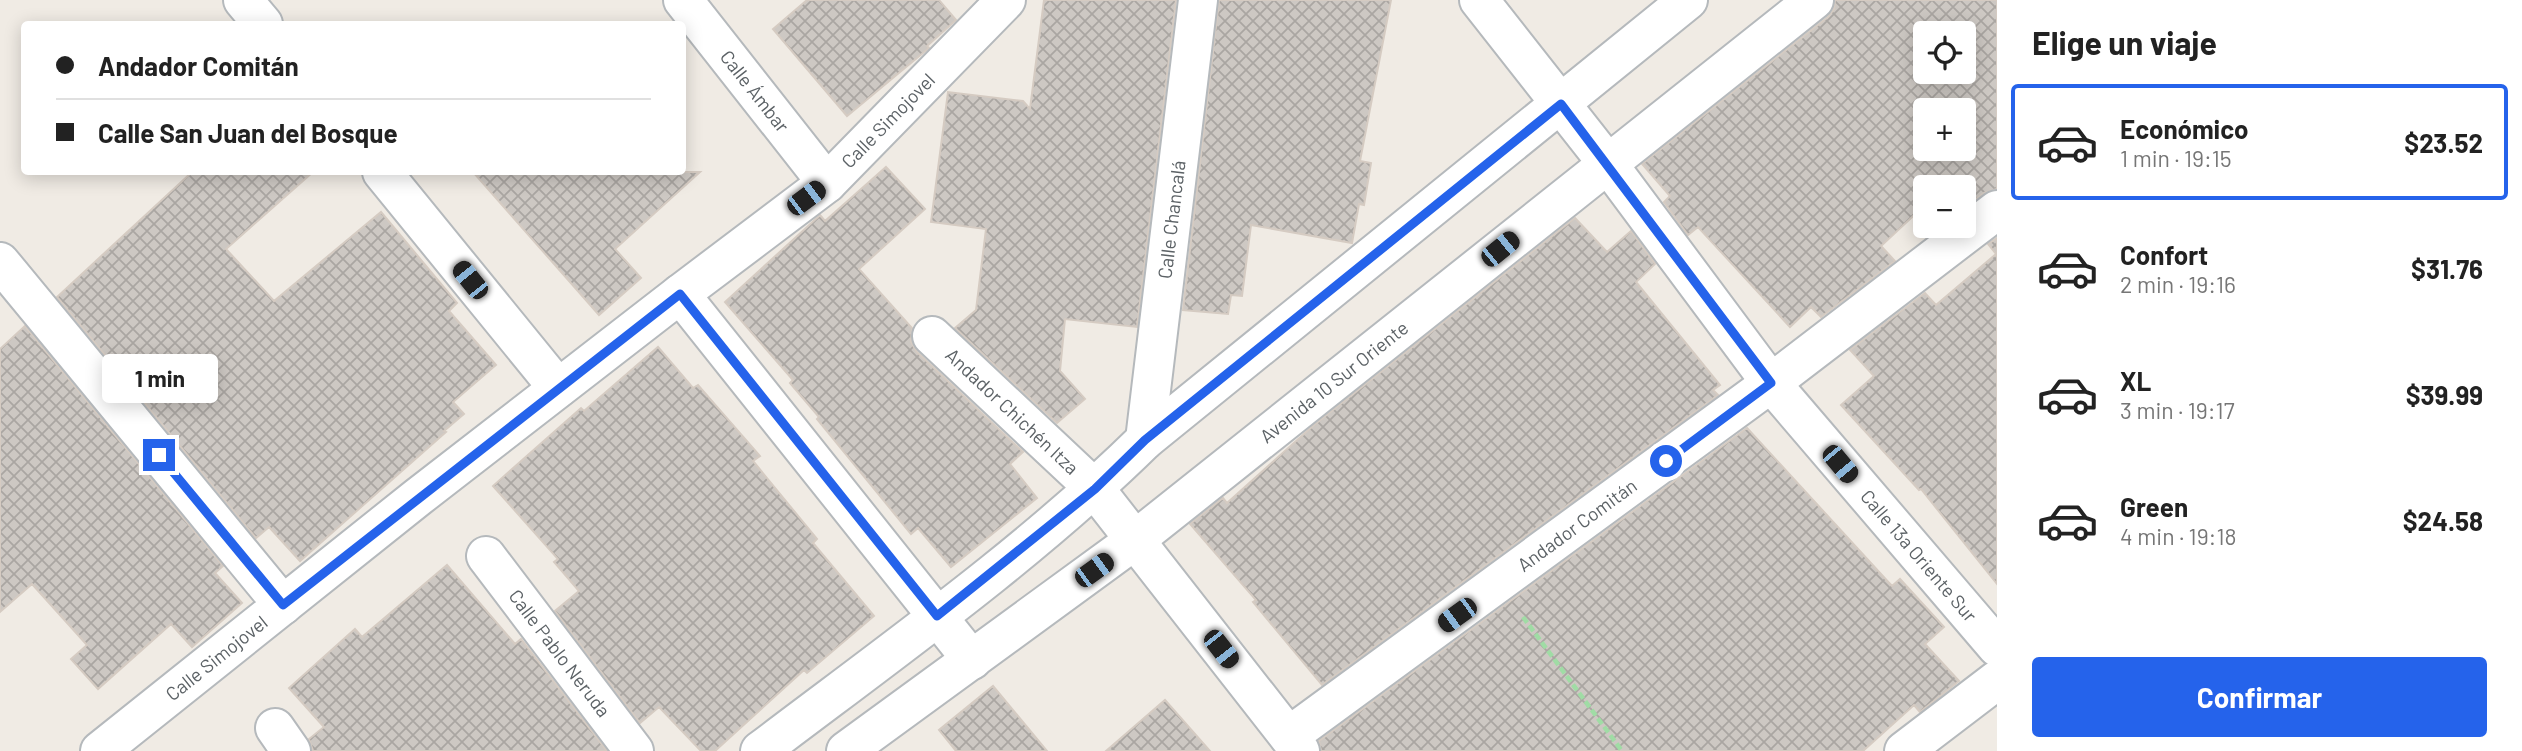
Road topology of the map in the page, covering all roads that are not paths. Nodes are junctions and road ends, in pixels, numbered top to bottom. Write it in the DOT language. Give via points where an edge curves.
graph roads {
  1 [pos="243,0"];
  2 [pos="683,0"];
  3 [pos="1006,0"];
  4 [pos="1198,0"];
  5 [pos="1479,0"];
  6 [pos="1688,0"];
  7 [pos="1814,0"];
  8 [pos="1652,14"];
  9 [pos="260,21"];
  10 [pos="1561,104"];
  11 [pos="1608,164"];
  12 [pos="385,175"];
  13 [pos="827,183"];
  14 [pos="1997,210"];
  15 [pos="0,262"];
  16 [pos="680,294"];
  17 [pos="932,336"];
  18 [pos="1771,383"];
  19 [pos="558,388"];
  20 [pos="1145,440"];
  21 [pos="1095,489"];
  22 [pos="1135,540"];
  23 [pos="486,556"];
  24 [pos="283,605"];
  25 [pos="937,616"];
  26 [pos="1997,647"];
  27 [pos="972,660"];
  28 [pos="1997,680"];
  29 [pos="1294,744"];
  30 [pos="100,751"];
  31 [pos="634,751"];
  32 [pos="760,751"];
  33 [pos="846,751"];
  34 [pos="1904,751"];
  1 -- 9 [label="street"];
  2 -- 13 [label="street, Calle Ámbar"];
  3 -- 13 [label="street, Calle Simojovel"];
  4 -- 20 [label="street, Calle Chancalá"];
  5 -- 10 [label="street, Calle 13a Oriente Sur"];
  6 -- 8 [label="street"];
  7 -- 11 [label="street, Avenida 10 Sur Oriente"];
  8 -- 10 [label="street"];
  10 -- 11 [label="street, Calle 13a Oriente Sur"];
  10 -- 20 [label="street"];
  11 -- 18 [label="street, Calle 13a Oriente Sur"];
  11 -- 22 [label="street, Avenida 10 Sur Oriente"];
  12 -- 19 [label="street"];
  13 -- 16 [label="street, Calle Simojovel"];
  14 -- 18 [label="street, Andador Comitán"];
  15 -- 24 [label="street"];
  16 -- 19 [label="street, Calle Simojovel"];
  16 -- 25 [label="street"];
  17 -- 21 [label="street, Andador Chichén Itza"];
  18 -- 26 [label="street, Calle 13a Oriente Sur"];
  18 -- 29 [label="street, Andador Comitán" via="1499,584"];
  19 -- 24 [label="street, Calle Simojovel"];
  20 -- 21 [label="street"];
  21 -- 22 [label="street, Andador Chichén Itza"];
  21 -- 25 [label="street"];
  22 -- 27 [label="street, Avenida 10 Sur Oriente"];
  22 -- 29 [label="street, Andador Chichén Itza"];
  23 -- 31 [label="street, Calle Pablo Neruda"];
  24 -- 30 [label="street, Calle Simojovel"];
  25 -- 27 [label="street"];
  25 -- 32 [label="street"];
  27 -- 33 [label="street, Avenida 10 Sur Oriente"];
  28 -- 34 [label="street"];
}
